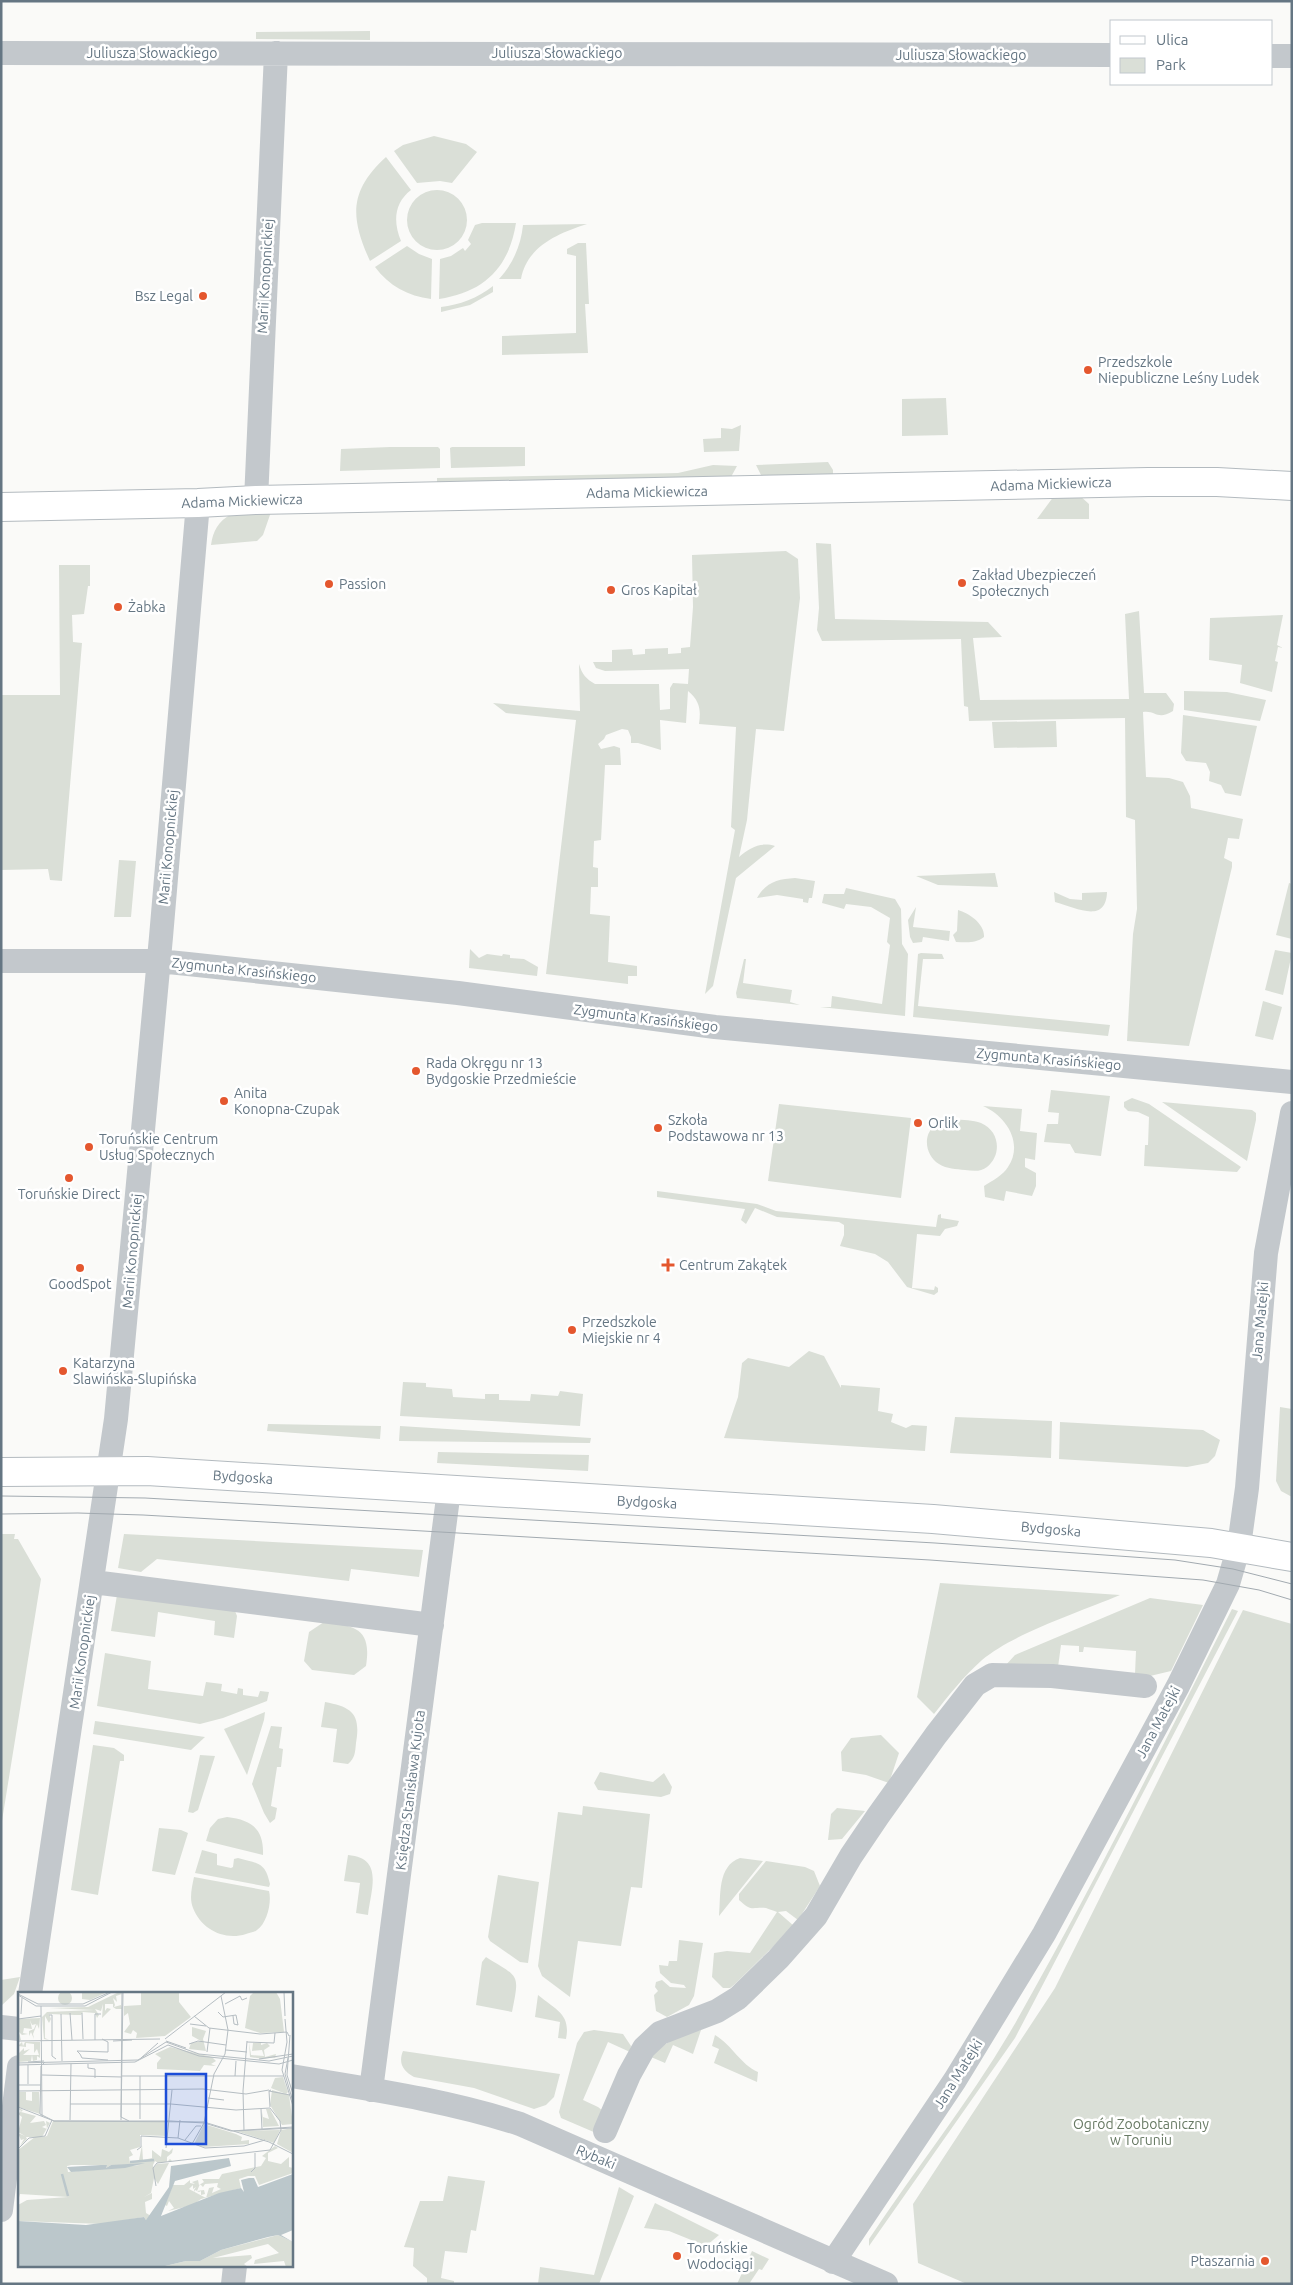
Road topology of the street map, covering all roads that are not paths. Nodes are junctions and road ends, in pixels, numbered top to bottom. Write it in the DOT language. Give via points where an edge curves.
graph roads {
  1 [pos="1,53"];
  2 [pos="276,53"];
  3 [pos="1110,55"];
  4 [pos="1273,56"];
  5 [pos="1292,56"];
  6 [pos="1292,486"];
  7 [pos="256,500"];
  8 [pos="198,503"];
  9 [pos="1,507"];
  10 [pos="1,961"];
  11 [pos="158,962"];
  12 [pos="1292,1082"];
  13 [pos="1292,1113"];
  14 [pos="109,1471"];
  15 [pos="1,1472"];
  16 [pos="449,1490"];
  17 [pos="1239,1546"];
  18 [pos="1292,1557"];
  19 [pos="92,1582"];
  20 [pos="432,1625"];
  21 [pos="1145,1686"];
  22 [pos="30,1992"];
  23 [pos="1,2027"];
  24 [pos="18,2029"];
  25 [pos="18,2075"];
  26 [pos="292,2076"];
  27 [pos="372,2090"];
  28 [pos="605,2131"];
  29 [pos="1,2210"];
  30 [pos="833,2262"];
  31 [pos="235,2268"];
  32 [pos="233,2284"];
  33 [pos="886,2284"];
  1 -- 2 [label="street, Juliusza Słowackiego"];
  2 -- 3 [label="street, Juliusza Słowackiego"];
  2 -- 7 [label="street, Marii Konopnickiej"];
  4 -- 5 [label="street"];
  6 -- 7 [label="street, Adama Mickiewicza" via="1148,482"];
  7 -- 8 [label="street, Adama Mickiewicza"];
  8 -- 9 [label="street, Adama Mickiewicza"];
  8 -- 11 [label="street, Marii Konopnickiej"];
  10 -- 11 [label="street, Zygmunta Krasińskiego"];
  11 -- 12 [label="street, Zygmunta Krasińskiego" via="458,993 715,1027"];
  11 -- 14 [label="street, Marii Konopnickiej" via="120,1388"];
  13 -- 17 [label="street, Jana Matejki" via="1266,1254 1248,1488"];
  14 -- 15 [label="street, Bydgoska"];
  14 -- 16 [label="street, Bydgoska"];
  14 -- 19 [label="street, Marii Konopnickiej"];
  16 -- 17 [label="street, Bydgoska" via="933,1518"];
  16 -- 20 [label="street, Księdza Stanisława Kujota"];
  17 -- 18 [label="street, Bydgoska"];
  17 -- 30 [label="street, Jana Matejki" via="1228,1584 1178,1686 1044,1934 955,2080"];
  19 -- 20 [label="street"];
  19 -- 22 [label="street, Marii Konopnickiej"];
  20 -- 27 [label="street, Księdza Stanisława Kujota"];
  21 -- 28 [label="street" via="1052,1676 992,1676 975,1686 878,1816 816,1916 738,1998 717,2011 660,2033 644,2048"];
  23 -- 24 [label="street"];
  25 -- 29 [label="street"];
  26 -- 27 [label="street, Rybaki"];
  27 -- 30 [label="street, Rybaki" via="520,2124"];
  30 -- 33 [label="street, Rybaki"];
  31 -- 32 [label="street"];
}
